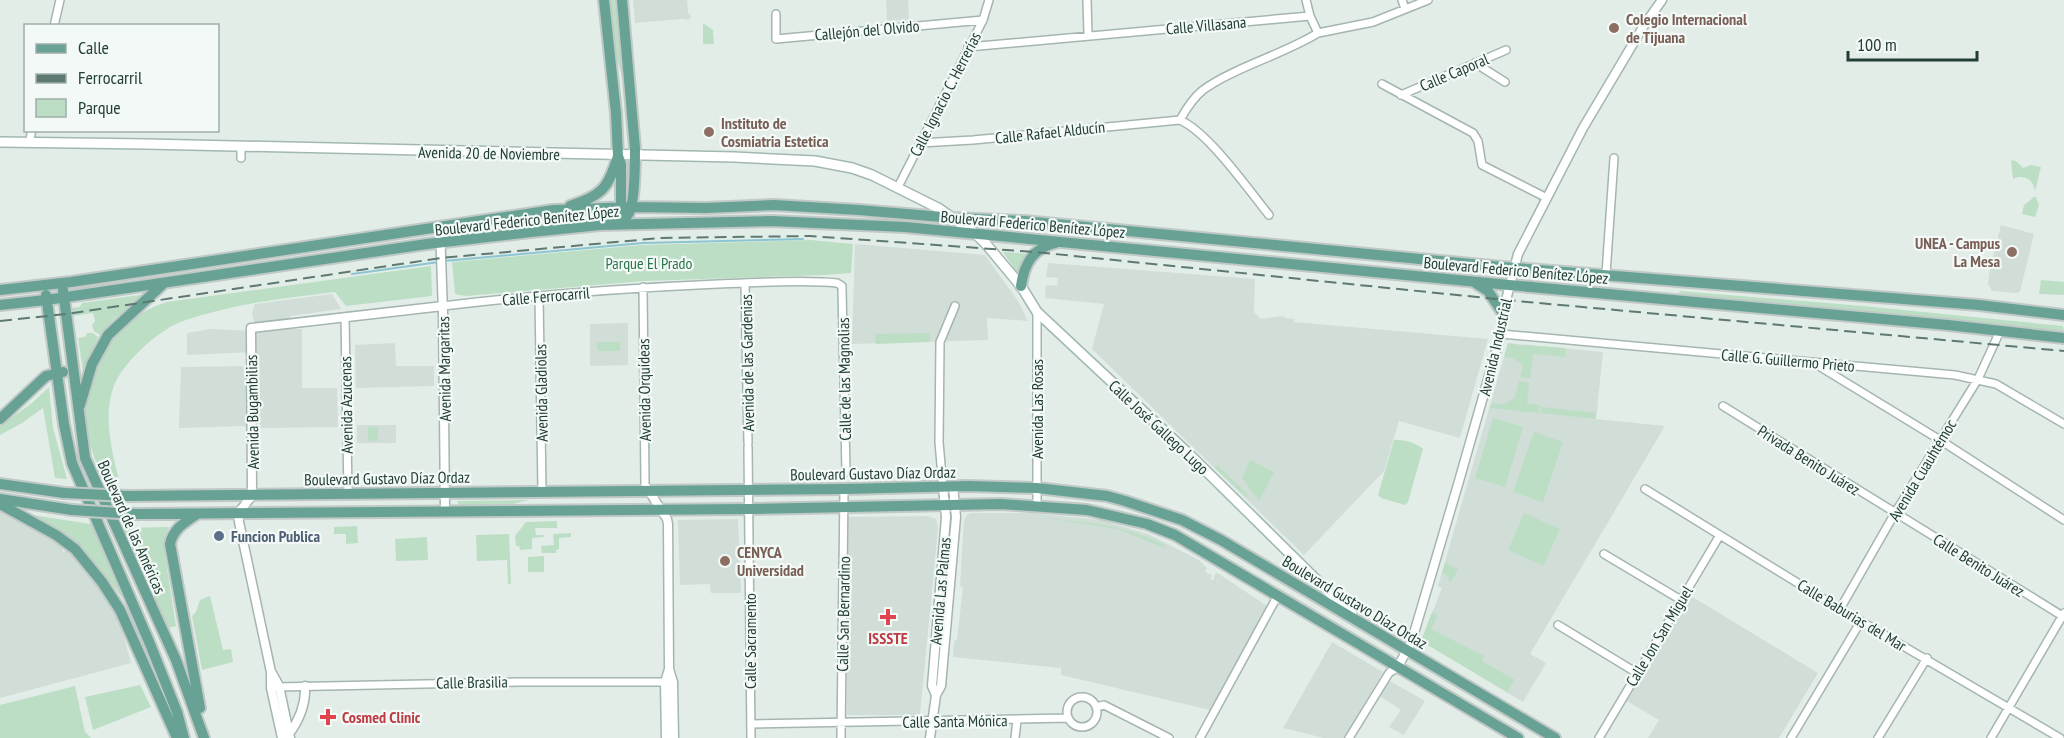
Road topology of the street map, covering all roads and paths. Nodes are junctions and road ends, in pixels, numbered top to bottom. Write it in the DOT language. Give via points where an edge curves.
graph roads {
  1 [pos="60,0"];
  2 [pos="604,0"];
  3 [pos="622,0"];
  4 [pos="989,0"];
  5 [pos="1087,0"];
  6 [pos="1306,0"];
  7 [pos="1402,0"];
  8 [pos="1411,0"];
  9 [pos="1428,0"];
  10 [pos="1662,0"];
  11 [pos="1405,9"];
  12 [pos="776,14"];
  13 [pos="1310,16"];
  14 [pos="982,20"];
  15 [pos="54,24"];
  16 [pos="1318,33"];
  17 [pos="1088,35"];
  18 [pos="968,47"];
  19 [pos="1506,50"];
  20 [pos="1475,63"];
  21 [pos="1505,82"];
  22 [pos="1382,84"];
  23 [pos="1401,95"];
  24 [pos="1180,120"];
  25 [pos="32,132"];
  26 [pos="0,142"];
  27 [pos="920,142"];
  28 [pos="29,143"];
  29 [pos="241,147"];
  30 [pos="618,156"];
  31 [pos="635,156"];
  32 [pos="241,158"];
  33 [pos="1614,158"];
  34 [pos="898,187"];
  35 [pos="1547,198"];
  36 [pos="553,210"];
  37 [pos="625,211"];
  38 [pos="1269,215"];
  39 [pos="959,221"];
  40 [pos="600,225"];
  41 [pos="637,225"];
  42 [pos="440,226"];
  43 [pos="976,234"];
  44 [pos="1061,241"];
  45 [pos="441,243"];
  46 [pos="1513,268"];
  47 [pos="1606,274"];
  48 [pos="1474,282"];
  49 [pos="164,283"];
  50 [pos="745,283"];
  51 [pos="62,284"];
  52 [pos="1509,285"];
  53 [pos="45,286"];
  54 [pos="842,286"];
  55 [pos="1021,286"];
  56 [pos="643,287"];
  57 [pos="0,290"];
  58 [pos="539,296"];
  59 [pos="64,297"];
  60 [pos="46,300"];
  61 [pos="0,304"];
  62 [pos="442,306"];
  63 [pos="955,306"];
  64 [pos="1038,312"];
  65 [pos="1504,315"];
  66 [pos="2064,315"];
  67 [pos="345,317"];
  68 [pos="251,328"];
  69 [pos="2000,331"];
  70 [pos="1501,334"];
  71 [pos="2064,338"];
  72 [pos="1812,362"];
  73 [pos="57,372"];
  74 [pos="1978,379"];
  75 [pos="75,381"];
  76 [pos="1723,406"];
  77 [pos="78,414"];
  78 [pos="0,419"];
  79 [pos="2064,424"];
  80 [pos="1940,440"];
  81 [pos="846,472"];
  82 [pos="0,483"];
  83 [pos="948,487"];
  84 [pos="1037,488"];
  85 [pos="844,489"];
  86 [pos="1645,489"];
  87 [pos="649,490"];
  88 [pos="749,490"];
  89 [pos="542,491"];
  90 [pos="445,492"];
  91 [pos="348,494"];
  92 [pos="252,496"];
  93 [pos="0,499"];
  94 [pos="0,504"];
  95 [pos="1036,505"];
  96 [pos="951,506"];
  97 [pos="844,507"];
  98 [pos="749,508"];
  99 [pos="660,509"];
  100 [pos="445,511"];
  101 [pos="238,513"];
  102 [pos="1895,513"];
  103 [pos="197,514"];
  104 [pos="2064,520"];
  105 [pos="1720,535"];
  106 [pos="1604,554"];
  107 [pos="1278,596"];
  108 [pos="1681,600"];
  109 [pos="1839,609"];
  110 [pos="2063,615"];
  111 [pos="1861,621"];
  112 [pos="1363,625"];
  113 [pos="1558,625"];
  114 [pos="185,630"];
  115 [pos="166,641"];
  116 [pos="150,644"];
  117 [pos="136,647"];
  118 [pos="1408,651"];
  119 [pos="1926,658"];
  120 [pos="1398,667"];
  121 [pos="1637,673"];
  122 [pos="669,682"];
  123 [pos="305,686"];
  124 [pos="275,687"];
  125 [pos="1096,707"];
  126 [pos="2008,707"];
  127 [pos="1068,718"];
  128 [pos="1017,720"];
  129 [pos="932,721"];
  130 [pos="842,723"];
  131 [pos="751,724"];
  132 [pos="287,737"];
  133 [pos="177,738"];
  134 [pos="184,738"];
  135 [pos="204,738"];
  136 [pos="666,738"];
  137 [pos="674,738"];
  138 [pos="751,738"];
  139 [pos="841,738"];
  140 [pos="930,738"];
  141 [pos="1015,738"];
  142 [pos="1169,738"];
  143 [pos="1200,738"];
  144 [pos="1349,738"];
  145 [pos="1518,738"];
  146 [pos="1556,738"];
  147 [pos="1599,738"];
  148 [pos="1791,738"];
  149 [pos="1878,738"];
  150 [pos="1990,738"];
  151 [pos="2060,738"];
  1 -- 15 [label="street"];
  2 -- 30 [label="main road"];
  3 -- 31 [label="main road"];
  4 -- 14 [label="street, Calle Ignacio C. Herrerías"];
  5 -- 17 [label="street"];
  6 -- 13 [label="street"];
  7 -- 11 [label="street"];
  8 -- 11 [label="street"];
  9 -- 11 [label="street"];
  10 -- 35 [label="street, Avenida Industrial" via="1583,128"];
  11 -- 16 [label="street" via="1373,22"];
  12 -- 14 [label="street, Callejón del Olvido" via="776,39"];
  13 -- 16 [label="street"];
  13 -- 17 [label="street, Calle Villasana"];
  14 -- 18 [label="street, Calle Ignacio C. Herrerías"];
  16 -- 24 [label="street" via="1203,90"];
  17 -- 18 [label="street, Calle Villasana"];
  18 -- 27 [label="street, Calle Ignacio C. Herrerías"];
  19 -- 20 [label="street, Calle Caporal"];
  20 -- 21 [label="street"];
  20 -- 23 [label="street, Calle Caporal"];
  22 -- 23 [label="street"];
  23 -- 35 [label="street" via="1473,133 1486,169"];
  24 -- 27 [label="street, Calle Rafael Alducín"];
  24 -- 38 [label="street" via="1203,136"];
  25 -- 28 [label="street"];
  26 -- 28 [label="main road, Avenida 20 de Noviembre"];
  27 -- 34 [label="street, Calle Ignacio C. Herrerías"];
  28 -- 29 [label="main road, Avenida 20 de Noviembre"];
  29 -- 30 [label="main road, Avenida 20 de Noviembre"];
  29 -- 32 [label="street"];
  30 -- 31 [label="main road, Avenida 20 de Noviembre"];
  30 -- 36 [label="main road" via="604,188 587,200"];
  30 -- 37 [label="main road"];
  31 -- 34 [label="main road, Avenida 20 de Noviembre" via="815,161 852,168"];
  31 -- 37 [label="main road"];
  33 -- 47 [label="street"];
  34 -- 39 [label="main road, Avenida 20 de Noviembre"];
  35 -- 46 [label="street, Avenida Industrial"];
  36 -- 37 [label="main road, Boulevard Federico Benítez López"];
  36 -- 42 [label="main road, Boulevard Federico Benítez López"];
  37 -- 39 [label="main road, Boulevard Federico Benítez López" via="774,205"];
  37 -- 40 [label="main road"];
  37 -- 41 [label="main road"];
  39 -- 43 [label="main road, Calle José Gallego Lugo"];
  39 -- 46 [label="main road, Boulevard Federico Benítez López" via="1024,221"];
  40 -- 41 [label="main road, Boulevard Federico Benítez López"];
  40 -- 45 [label="main road, Boulevard Federico Benítez López"];
  41 -- 43 [label="main road, Boulevard Federico Benítez López" via="771,221"];
  42 -- 45 [label="street, Avenida Margaritas"];
  42 -- 51 [label="main road, Boulevard Federico Benítez López"];
  43 -- 44 [label="main road, Boulevard Federico Benítez López"];
  43 -- 55 [label="main road, Calle José Gallego Lugo"];
  44 -- 48 [label="main road, Boulevard Federico Benítez López"];
  44 -- 55 [label="main road" via="1035,252 1022,275"];
  45 -- 49 [label="main road, Boulevard Federico Benítez López"];
  45 -- 62 [label="street, Avenida Margaritas"];
  46 -- 47 [label="main road, Boulevard Federico Benítez López"];
  46 -- 52 [label="street, Avenida Industrial"];
  47 -- 66 [label="main road, Boulevard Federico Benítez López"];
  48 -- 52 [label="main road, Boulevard Federico Benítez López"];
  48 -- 65 [label="main road" via="1488,291"];
  49 -- 59 [label="main road, Boulevard Federico Benítez López"];
  49 -- 77 [label="main road" via="114,328 97,351"];
  50 -- 54 [label="street, Calle Ferrocarril" via="834,282"];
  50 -- 56 [label="street, Calle Ferrocarril"];
  50 -- 88 [label="street, Avenida de las Gardenias"];
  51 -- 53 [label="main road, Boulevard Federico Benítez López"];
  51 -- 59 [label="main road, Boulevard de las Américas"];
  52 -- 65 [label="street, Avenida Industrial"];
  52 -- 69 [label="main road, Boulevard Federico Benítez López"];
  53 -- 57 [label="main road, Boulevard Federico Benítez López"];
  53 -- 60 [label="main road, Boulevard de las Américas"];
  54 -- 81 [label="street, Calle de las Magnolias"];
  55 -- 64 [label="main road, Calle José Gallego Lugo"];
  56 -- 58 [label="street, Calle Ferrocarril"];
  56 -- 87 [label="street, Avenida Orquídeas" via="645,484"];
  58 -- 62 [label="street, Calle Ferrocarril"];
  58 -- 89 [label="street, Avenida Gladiolas"];
  59 -- 60 [label="main road, Boulevard Federico Benítez López"];
  59 -- 75 [label="main road, Boulevard de las Américas"];
  60 -- 61 [label="main road, Boulevard Federico Benítez López"];
  60 -- 73 [label="main road, Boulevard de las Américas"];
  62 -- 67 [label="street, Calle Ferrocarril"];
  62 -- 90 [label="street, Avenida Margaritas"];
  63 -- 83 [label="street" via="940,342 939,442"];
  64 -- 84 [label="street, Avenida Las Rosas"];
  64 -- 112 [label="main road, Calle José Gallego Lugo"];
  65 -- 70 [label="street, Avenida Industrial"];
  67 -- 68 [label="street, Calle Ferrocarril"];
  67 -- 91 [label="street, Avenida Azucenas"];
  68 -- 92 [label="street, Avenida Bugambilias"];
  69 -- 71 [label="main road, Boulevard Federico Benítez López"];
  69 -- 74 [label="street, Avenida Cuauhtémoc"];
  70 -- 72 [label="street, Calle G. Guillermo Prieto"];
  70 -- 118 [label="street, Avenida Industrial"];
  72 -- 74 [label="street, Calle G. Guillermo Prieto"];
  72 -- 80 [label="street"];
  73 -- 75 [label="main road" via="68,373"];
  73 -- 78 [label="main road" via="46,376"];
  73 -- 116 [label="main road, Boulevard de las Américas" via="72,463"];
  74 -- 79 [label="street, Calle G. Guillermo Prieto" via="1996,384"];
  74 -- 80 [label="street, Avenida Cuauhtémoc"];
  75 -- 77 [label="main road, Boulevard de las Américas"];
  76 -- 102 [label="street, Privada Benito Juárez"];
  77 -- 115 [label="main road, Boulevard de las Américas" via="87,464"];
  80 -- 102 [label="street, Avenida Cuauhtémoc"];
  80 -- 104 [label="street"];
  82 -- 92 [label="main road, Boulevard Gustavo Díaz Ordaz, bridge" via="128,496"];
  83 -- 84 [label="main road, Boulevard Gustavo Díaz Ordaz"];
  83 -- 85 [label="main road, Boulevard Gustavo Díaz Ordaz"];
  83 -- 96 [label="street, Avenida Las Palmas"];
  84 -- 95 [label="street, Avenida Las Rosas"];
  84 -- 112 [label="main road, Boulevard Gustavo Díaz Ordaz" via="1107,496 1182,520"];
  85 -- 88 [label="main road, Boulevard Gustavo Díaz Ordaz"];
  85 -- 97 [label="street, Calle San Bernardino"];
  86 -- 105 [label="street, Calle Baburias del Mar"];
  87 -- 88 [label="main road, Boulevard Gustavo Díaz Ordaz"];
  87 -- 89 [label="main road, Boulevard Gustavo Díaz Ordaz"];
  87 -- 99 [label="street"];
  88 -- 98 [label="street, Avenida de las Gardenias"];
  89 -- 90 [label="main road, Boulevard Gustavo Díaz Ordaz"];
  90 -- 91 [label="main road, Boulevard Gustavo Díaz Ordaz"];
  90 -- 100 [label="street, Avenida Margaritas"];
  91 -- 92 [label="main road, Boulevard Gustavo Díaz Ordaz"];
  92 -- 101 [label="street"];
  93 -- 103 [label="main road, Boulevard Gustavo Díaz Ordaz, bridge" via="72,510"];
  94 -- 117 [label="main road" via="45,527 75,549 113,597"];
  95 -- 96 [label="main road, Boulevard Gustavo Díaz Ordaz"];
  95 -- 107 [label="main road, Boulevard Gustavo Díaz Ordaz" via="1087,510 1147,524 1200,549"];
  96 -- 97 [label="main road, Boulevard Gustavo Díaz Ordaz"];
  96 -- 129 [label="street, Avenida Las Palmas" via="932,686 936,695"];
  97 -- 98 [label="main road, Boulevard Gustavo Díaz Ordaz"];
  97 -- 130 [label="street, Calle San Bernardino"];
  98 -- 99 [label="main road, Boulevard Gustavo Díaz Ordaz"];
  98 -- 131 [label="street, Calle Sacramento"];
  99 -- 100 [label="main road, Boulevard Gustavo Díaz Ordaz"];
  99 -- 122 [label="street" via="668,524"];
  100 -- 101 [label="main road, Boulevard Gustavo Díaz Ordaz"];
  101 -- 103 [label="main road, Boulevard Gustavo Díaz Ordaz"];
  101 -- 124 [label="street"];
  102 -- 109 [label="street, Avenida Cuauhtémoc"];
  102 -- 110 [label="street, Calle Benito Juárez"];
  103 -- 114 [label="main road" via="178,527 170,544"];
  105 -- 108 [label="street, Calle Jon San Miguel"];
  105 -- 109 [label="street, Calle Baburias del Mar"];
  106 -- 108 [label="street"];
  107 -- 120 [label="main road, Boulevard Gustavo Díaz Ordaz"];
  107 -- 143 [label="street"];
  108 -- 121 [label="street, Calle Jon San Miguel"];
  109 -- 111 [label="street, Calle Baburias del Mar"];
  110 -- 126 [label="street"];
  111 -- 119 [label="street, Calle Baburias del Mar"];
  111 -- 148 [label="street"];
  112 -- 118 [label="main road, Boulevard Gustavo Díaz Ordaz"];
  113 -- 121 [label="street"];
  114 -- 115 [label="main road"];
  114 -- 135 [label="main road"];
  115 -- 116 [label="main road"];
  115 -- 135 [label="main road, Boulevard de las Américas"];
  116 -- 117 [label="main road"];
  116 -- 134 [label="main road, Boulevard de las Américas"];
  117 -- 133 [label="main road"];
  118 -- 120 [label="street, Avenida Industrial"];
  118 -- 146 [label="main road, Boulevard Gustavo Díaz Ordaz"];
  119 -- 126 [label="street, Calle Baburias del Mar"];
  119 -- 149 [label="street"];
  120 -- 144 [label="street" via="1389,673"];
  120 -- 145 [label="main road, Boulevard Gustavo Díaz Ordaz"];
  121 -- 147 [label="street, Calle Jon San Miguel"];
  122 -- 123 [label="street, Calle Brasilia"];
  122 -- 136 [label="street"];
  122 -- 137 [label="street"];
  123 -- 124 [label="street, Calle Brasilia"];
  123 -- 132 [label="street" via="304,704"];
  124 -- 132 [label="street"];
  125 -- 127 [label="street" via="1095,719 1088,726 1074,725"];
  125 -- 127 [label="street" via="1087,698 1077,698 1068,708"];
  125 -- 142 [label="street" via="1104,705"];
  126 -- 150 [label="street"];
  126 -- 151 [label="street, Calle Baburias del Mar"];
  127 -- 128 [label="street, Calle Santa Mónica"];
  128 -- 129 [label="street, Calle Santa Mónica"];
  128 -- 141 [label="street"];
  129 -- 130 [label="street, Calle Santa Mónica"];
  129 -- 140 [label="street, Avenida Las Palmas"];
  130 -- 131 [label="street, Calle Santa Mónica"];
  130 -- 139 [label="street, Calle San Bernardino"];
  131 -- 138 [label="street, Calle Sacramento"];
}
